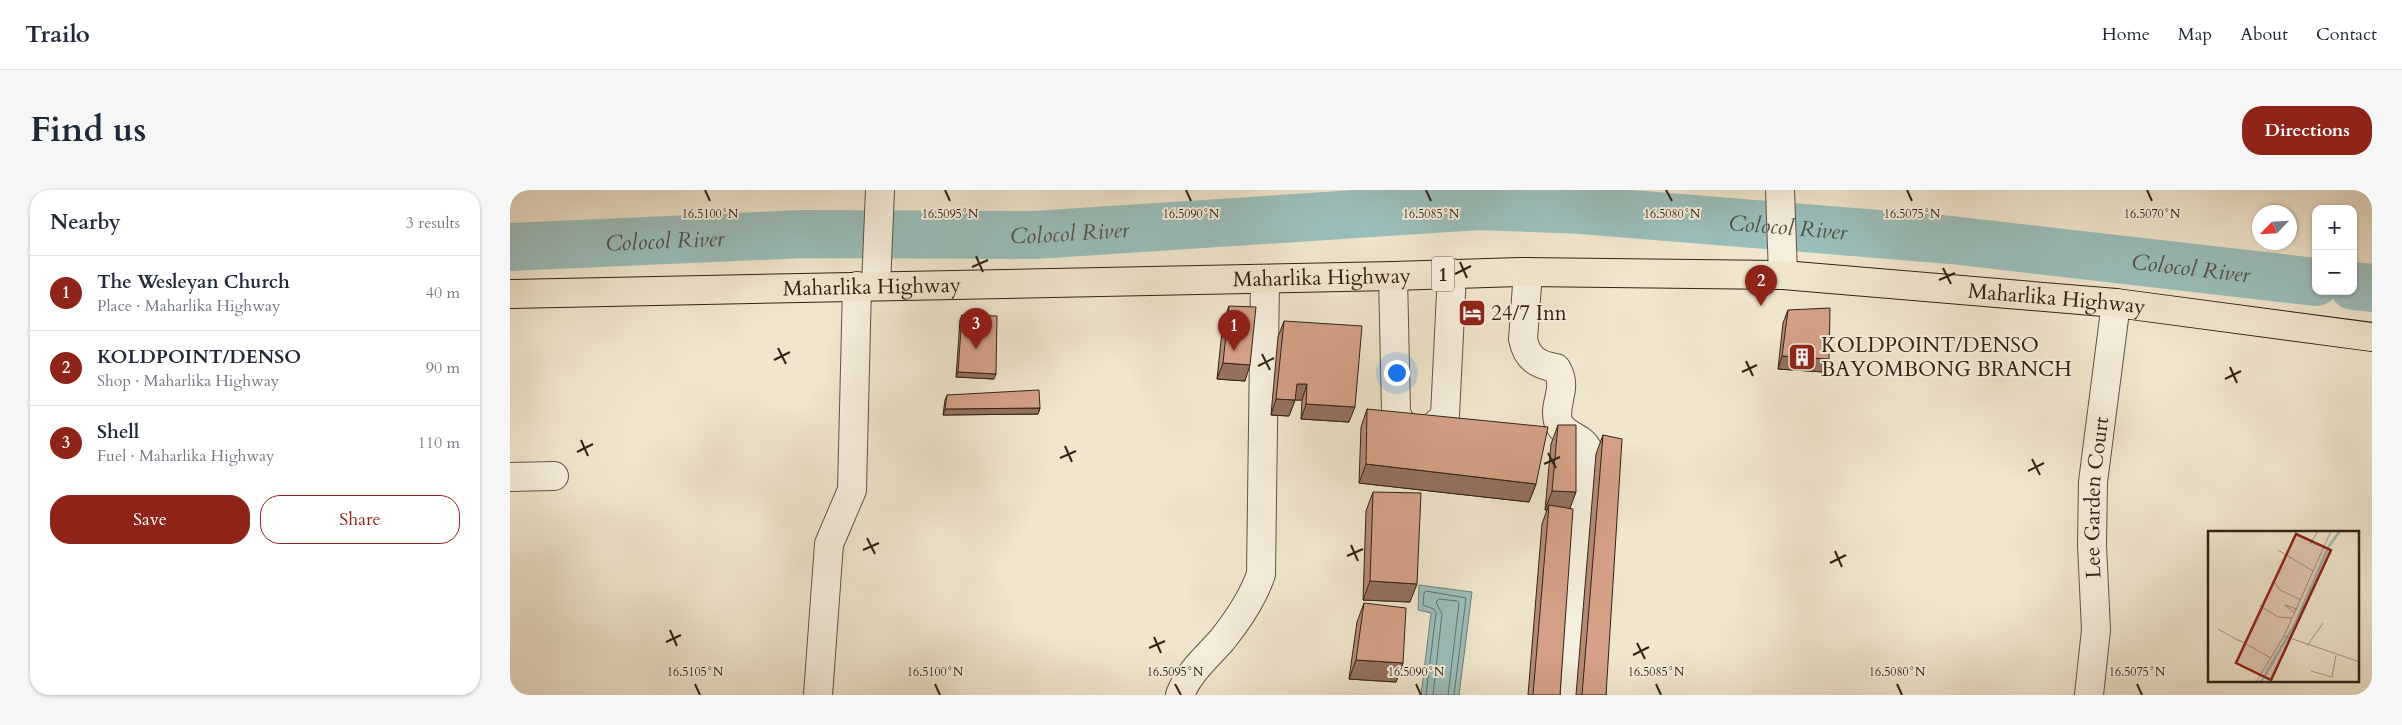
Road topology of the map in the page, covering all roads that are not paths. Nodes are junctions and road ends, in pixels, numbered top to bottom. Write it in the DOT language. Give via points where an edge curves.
graph roads {
  1 [pos="880,190"];
  2 [pos="1780,199"];
  3 [pos="1528,272"];
  4 [pos="1452,273"];
  5 [pos="1783,275"];
  6 [pos="1393,276"];
  7 [pos="1264,279"];
  8 [pos="867,286"];
  9 [pos="510,294"];
  10 [pos="2116,303"];
  11 [pos="2372,337"];
  12 [pos="554,476"];
  13 [pos="510,477"];
  14 [pos="818,695"];
  15 [pos="1180,695"];
  16 [pos="1566,695"];
  17 [pos="2089,695"];
  1 -- 8 [label="street" via="878,252"];
  2 -- 5 [label="street"];
  3 -- 4 [label="main road, Maharlika Highway / 1"];
  3 -- 5 [label="main road, Maharlika Highway / 1"];
  3 -- 16 [label="street" via="1525,350 1532,360 1559,372 1562,377 1557,415 1559,424 1563,431 1586,444 1588,450"];
  4 -- 6 [label="main road, Maharlika Highway / 1"];
  4 -- 6 [label="street" via="1445,415 1437,426 1415,431 1405,427 1396,412"];
  5 -- 10 [label="main road, Maharlika Highway / 1"];
  6 -- 7 [label="main road, Maharlika Highway / 1"];
  7 -- 8 [label="main road, Maharlika Highway / 1"];
  7 -- 15 [label="street" via="1261,574 1254,595 1223,638 1185,681"];
  8 -- 9 [label="main road, Maharlika Highway / 1"];
  8 -- 14 [label="street" via="852,490 829,544"];
  10 -- 11 [label="main road, Maharlika Highway / 1"];
  10 -- 17 [label="street, Lee Garden Court" via="2094,482 2092,544 2096,630"];
  12 -- 13 [label="street"];
}
